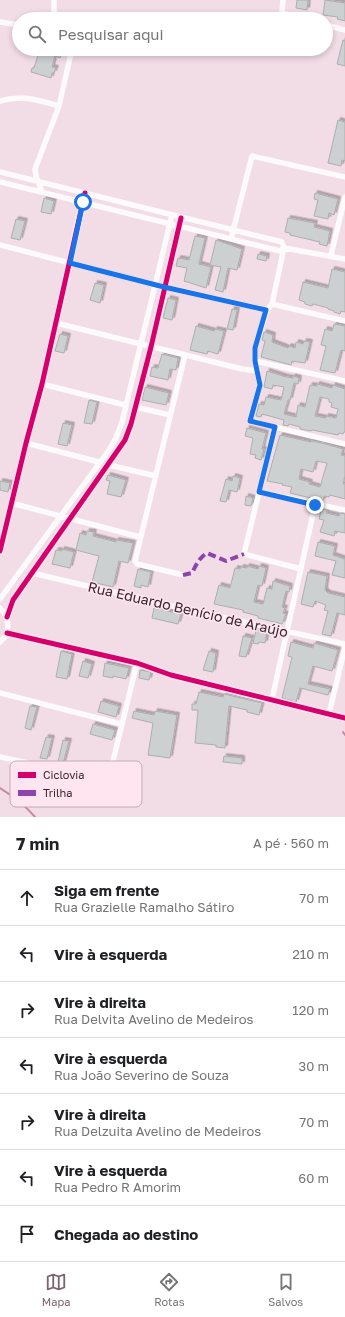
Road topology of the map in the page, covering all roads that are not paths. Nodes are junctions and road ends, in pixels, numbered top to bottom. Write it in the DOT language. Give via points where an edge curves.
graph roads {
  1 [pos="54,0"];
  2 [pos="283,0"];
  3 [pos="54,12"];
  4 [pos="282,12"];
  5 [pos="0,22"];
  6 [pos="12,24"];
  7 [pos="333,27"];
  8 [pos="345,30"];
  9 [pos="70,56"];
  10 [pos="0,101"];
  11 [pos="59,106"];
  12 [pos="0,172"];
  13 [pos="345,177"];
  14 [pos="38,181"];
  15 [pos="0,182"];
  16 [pos="42,192"];
  17 [pos="85,192"];
  18 [pos="345,197"];
  19 [pos="83,202"];
  20 [pos="172,215"];
  21 [pos="181,218"];
  22 [pos="170,224"];
  23 [pos="178,226"];
  24 [pos="234,230"];
  25 [pos="231,239"];
  26 [pos="0,245"];
  27 [pos="284,248"];
  28 [pos="331,256"];
  29 [pos="345,259"];
  30 [pos="70,263"];
  31 [pos="154,284"];
  32 [pos="164,287"];
  33 [pos="272,304"];
  34 [pos="266,310"];
  35 [pos="345,321"];
  36 [pos="56,323"];
  37 [pos="141,344"];
  38 [pos="151,347"];
  39 [pos="185,355"];
  40 [pos="255,361"];
  41 [pos="258,371"];
  42 [pos="345,381"];
  43 [pos="42,384"];
  44 [pos="126,405"];
  45 [pos="135,407"];
  46 [pos="170,415"];
  47 [pos="275,427"];
  48 [pos="26,443"];
  49 [pos="345,444"];
  50 [pos="99,462"];
  51 [pos="109,465"];
  52 [pos="156,476"];
  53 [pos="259,492"];
  54 [pos="11,503"];
  55 [pos="315,505"];
  56 [pos="345,510"];
  57 [pos="61,517"];
  58 [pos="70,519"];
  59 [pos="140,537"];
  60 [pos="0,551"];
  61 [pos="301,569"];
  62 [pos="32,573"];
  63 [pos="183,575"];
  64 [pos="0,600"];
  65 [pos="0,608"];
  66 [pos="7,617"];
  67 [pos="287,632"];
  68 [pos="7,633"];
  69 [pos="0,642"];
  70 [pos="345,646"];
  71 [pos="137,663"];
  72 [pos="0,693"];
  73 [pos="272,699"];
  74 [pos="329,714"];
  75 [pos="345,718"];
  76 [pos="121,724"];
  77 [pos="0,757"];
  78 [pos="19,761"];
  79 [pos="113,761"];
  1 -- 3 [label="street"];
  2 -- 4 [label="street"];
  5 -- 6 [label="street"];
  7 -- 8 [label="street"];
  9 -- 11 [label="street"];
  10 -- 11 [label="street" via="31,98"];
  11 -- 14 [label="street" via="35,169"];
  12 -- 14 [label="street"];
  13 -- 24 [label="street" via="252,156"];
  14 -- 16 [label="street"];
  14 -- 17 [label="street"];
  15 -- 16 [label="street"];
  16 -- 19 [label="street"];
  17 -- 19 [label="street"];
  17 -- 20 [label="street"];
  18 -- 28 [label="street"];
  19 -- 22 [label="street"];
  19 -- 30 [label="street"];
  20 -- 21 [label="street"];
  20 -- 22 [label="street"];
  21 -- 23 [label="street"];
  21 -- 24 [label="street"];
  22 -- 23 [label="street"];
  22 -- 31 [label="street"];
  23 -- 25 [label="street"];
  23 -- 32 [label="street"];
  24 -- 25 [label="street"];
  24 -- 27 [label="street" via="282,242"];
  25 -- 27 [label="street" via="280,251"];
  26 -- 30 [label="street"];
  27 -- 28 [label="street"];
  27 -- 33 [label="street"];
  28 -- 29 [label="street"];
  30 -- 31 [label="street"];
  30 -- 36 [label="street"];
  31 -- 32 [label="street"];
  31 -- 37 [label="street"];
  32 -- 34 [label="street"];
  32 -- 38 [label="street"];
  33 -- 34 [label="street"];
  33 -- 35 [label="street"];
  34 -- 40 [label="street" via="255,348"];
  36 -- 37 [label="street"];
  36 -- 43 [label="street"];
  37 -- 38 [label="street"];
  37 -- 44 [label="street"];
  38 -- 39 [label="street"];
  38 -- 45 [label="street"];
  39 -- 41 [label="street"];
  39 -- 46 [label="street"];
  40 -- 41 [label="street"];
  40 -- 42 [label="street"];
  41 -- 47 [label="street" via="260,385 250,421"];
  43 -- 44 [label="street"];
  43 -- 48 [label="street"];
  44 -- 50 [label="street" via="116,438"];
  45 -- 46 [label="street"];
  45 -- 51 [label="street" via="125,440"];
  46 -- 52 [label="street"];
  47 -- 49 [label="street"];
  47 -- 53 [label="street"];
  48 -- 50 [label="street"];
  48 -- 54 [label="street"];
  50 -- 57 [label="street"];
  51 -- 52 [label="street"];
  51 -- 58 [label="street"];
  52 -- 59 [label="street"];
  53 -- 55 [label="street"];
  53 -- 61 [label="street" via="244,554"];
  54 -- 57 [label="street"];
  54 -- 60 [label="street"];
  55 -- 56 [label="street"];
  55 -- 61 [label="street"];
  57 -- 58 [label="street"];
  57 -- 64 [label="street"];
  58 -- 59 [label="street"];
  58 -- 62 [label="street"];
  59 -- 63 [label="street" via="137,564"];
  61 -- 67 [label="street"];
  62 -- 66 [label="street" via="13,600"];
  62 -- 67 [label="street, Rua Eduardo Benício de Araújo"];
  65 -- 66 [label="street"];
  66 -- 68 [label="street"];
  67 -- 70 [label="street, Rua Eduardo Benício de Araújo"];
  67 -- 73 [label="street"];
  68 -- 69 [label="street"];
  68 -- 71 [label="street"];
  70 -- 74 [label="street"];
  71 -- 73 [label="street" via="171,675"];
  71 -- 76 [label="street"];
  72 -- 76 [label="street"];
  73 -- 74 [label="street"];
  74 -- 75 [label="street"];
  76 -- 79 [label="street"];
  77 -- 78 [label="street"];
}
